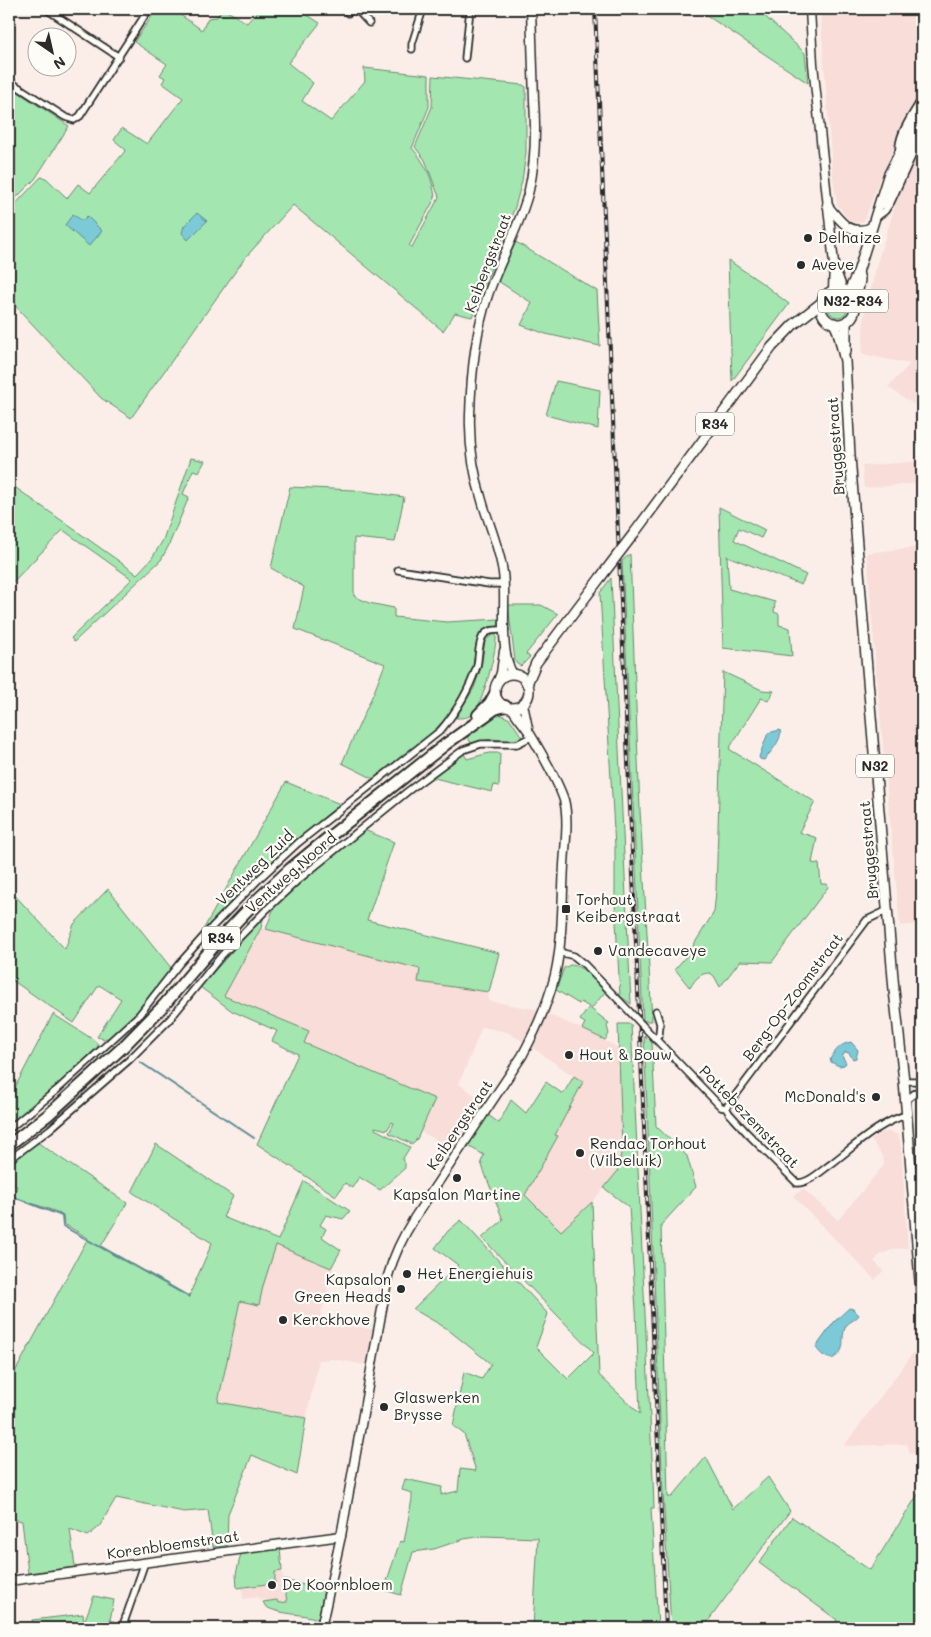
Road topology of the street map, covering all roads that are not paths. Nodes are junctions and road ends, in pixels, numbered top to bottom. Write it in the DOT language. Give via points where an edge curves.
graph roads {
  1 [pos="46,9"];
  2 [pos="149,9"];
  3 [pos="423,9"];
  4 [pos="470,9"];
  5 [pos="531,9"];
  6 [pos="810,9"];
  7 [pos="352,10"];
  8 [pos="369,23"];
  9 [pos="412,49"];
  10 [pos="119,57"];
  11 [pos="465,58"];
  12 [pos="9,81"];
  13 [pos="922,98"];
  14 [pos="922,108"];
  15 [pos="922,123"];
  16 [pos="922,134"];
  17 [pos="899,153"];
  18 [pos="827,205"];
  19 [pos="877,217"];
  20 [pos="872,227"];
  21 [pos="834,264"];
  22 [pos="858,272"];
  23 [pos="833,290"];
  24 [pos="845,291"];
  25 [pos="821,303"];
  26 [pos="855,305"];
  27 [pos="848,320"];
  28 [pos="799,321"];
  29 [pos="830,322"];
  30 [pos="845,361"];
  31 [pos="398,570"];
  32 [pos="504,584"];
  33 [pos="505,630"];
  34 [pos="505,646"];
  35 [pos="536,663"];
  36 [pos="516,674"];
  37 [pos="498,681"];
  38 [pos="527,684"];
  39 [pos="495,694"];
  40 [pos="522,704"];
  41 [pos="508,707"];
  42 [pos="530,735"];
  43 [pos="446,744"];
  44 [pos="888,910"];
  45 [pos="559,952"];
  46 [pos="656,1011"];
  47 [pos="655,1039"];
  48 [pos="904,1081"];
  49 [pos="922,1081"];
  50 [pos="922,1088"];
  51 [pos="906,1100"];
  52 [pos="726,1108"];
  53 [pos="907,1115"];
  54 [pos="9,1129"];
  55 [pos="9,1144"];
  56 [pos="9,1160"];
  57 [pos="922,1306"];
  58 [pos="340,1536"];
  59 [pos="145,1562"];
  60 [pos="9,1581"];
  61 [pos="122,1628"];
  62 [pos="322,1628"];
  1 -- 10 [label="street"];
  2 -- 10 [label="street"];
  3 -- 9 [label="street"];
  4 -- 11 [label="street"];
  5 -- 32 [label="street, Keibergstraat" via="536,120 533,172 522,216 493,281 481,318 470,417 476,479 502,564"];
  6 -- 18 [label="street"];
  7 -- 8 [label="street"];
  10 -- 12 [label="street" via="80,116 74,120"];
  13 -- 17 [label="street" via="898,143"];
  14 -- 17 [label="main road"];
  15 -- 19 [label="main road"];
  16 -- 19 [label="street" via="891,202"];
  17 -- 20 [label="main road"];
  18 -- 20 [label="street" via="851,229 858,231"];
  18 -- 21 [label="street"];
  19 -- 20 [label="main road"];
  20 -- 22 [label="main road"];
  21 -- 23 [label="street"];
  21 -- 24 [label="street"];
  22 -- 24 [label="main road"];
  22 -- 26 [label="main road" via="860,280"];
  23 -- 24 [label="main road, N32-R34"];
  23 -- 25 [label="main road, N32-R34"];
  24 -- 26 [label="main road, N32-R34"];
  25 -- 28 [label="main road, R34"];
  25 -- 29 [label="main road, N32-R34" via="822,312"];
  26 -- 27 [label="main road, N32-R34"];
  27 -- 29 [label="main road, N32-R34" via="839,324"];
  27 -- 30 [label="main road, Bruggestraat / N32"];
  28 -- 29 [label="main road" via="815,316"];
  28 -- 35 [label="main road, R34, bridge" via="782,334 763,358"];
  29 -- 30 [label="main road, Bruggestraat / N32" via="838,332"];
  30 -- 44 [label="main road, Bruggestraat / N32" via="851,474"];
  31 -- 32 [label="street"];
  32 -- 33 [label="street, Keibergstraat"];
  33 -- 34 [label="street, Keibergstraat"];
  33 -- 54 [label="street, Ventweg Zuid" via="489,632 482,637 478,662 468,690 454,715 440,731 298,843 260,878 179,964 139,1015"];
  34 -- 36 [label="street, Keibergstraat" via="510,669"];
  34 -- 37 [label="street, Keibergstraat"];
  35 -- 36 [label="main road, R34"];
  35 -- 38 [label="main road, R34"];
  36 -- 37 [label="main road"];
  36 -- 38 [label="main road"];
  37 -- 39 [label="main road"];
  38 -- 40 [label="main road" via="528,694"];
  39 -- 41 [label="main road" via="500,703"];
  39 -- 43 [label="highway, R34" via="484,710"];
  40 -- 41 [label="main road"];
  40 -- 42 [label="street, Keibergstraat"];
  41 -- 42 [label="street, Keibergstraat"];
  41 -- 43 [label="highway, R34" via="495,709"];
  42 -- 45 [label="street, Keibergstraat" via="558,785 565,806"];
  42 -- 56 [label="street, Ventweg Noord" via="517,744 481,744 463,750 298,880 264,910 170,1019 129,1060"];
  43 -- 55 [label="highway, R34" via="324,840 278,881 220,939 129,1042 48,1115"];
  44 -- 48 [label="main road, Bruggestraat / N32"];
  44 -- 52 [label="street, Berg-Op-Zoomstraat" via="867,920"];
  45 -- 47 [label="street, Pottebezemstraat, bridge" via="574,956 585,965"];
  45 -- 58 [label="street, Keibergstraat" via="548,1001 526,1048 415,1217 393,1258"];
  46 -- 47 [label="street" via="660,1024 659,1035"];
  47 -- 52 [label="street, Pottebezemstraat" via="721,1107"];
  48 -- 49 [label="street"];
  48 -- 51 [label="main road, Bruggestraat / N32"];
  50 -- 51 [label="street"];
  51 -- 53 [label="main road, Bruggestraat / N32"];
  52 -- 53 [label="street, Pottebezemstraat" via="746,1133 797,1183 816,1174 890,1122"];
  53 -- 57 [label="main road, Bruggestraat / N32"];
  58 -- 59 [label="street, Korenbloemstraat"];
  58 -- 62 [label="street, Keibergstraat"];
  59 -- 60 [label="street, Korenbloemstraat"];
  59 -- 61 [label="street"];
}
